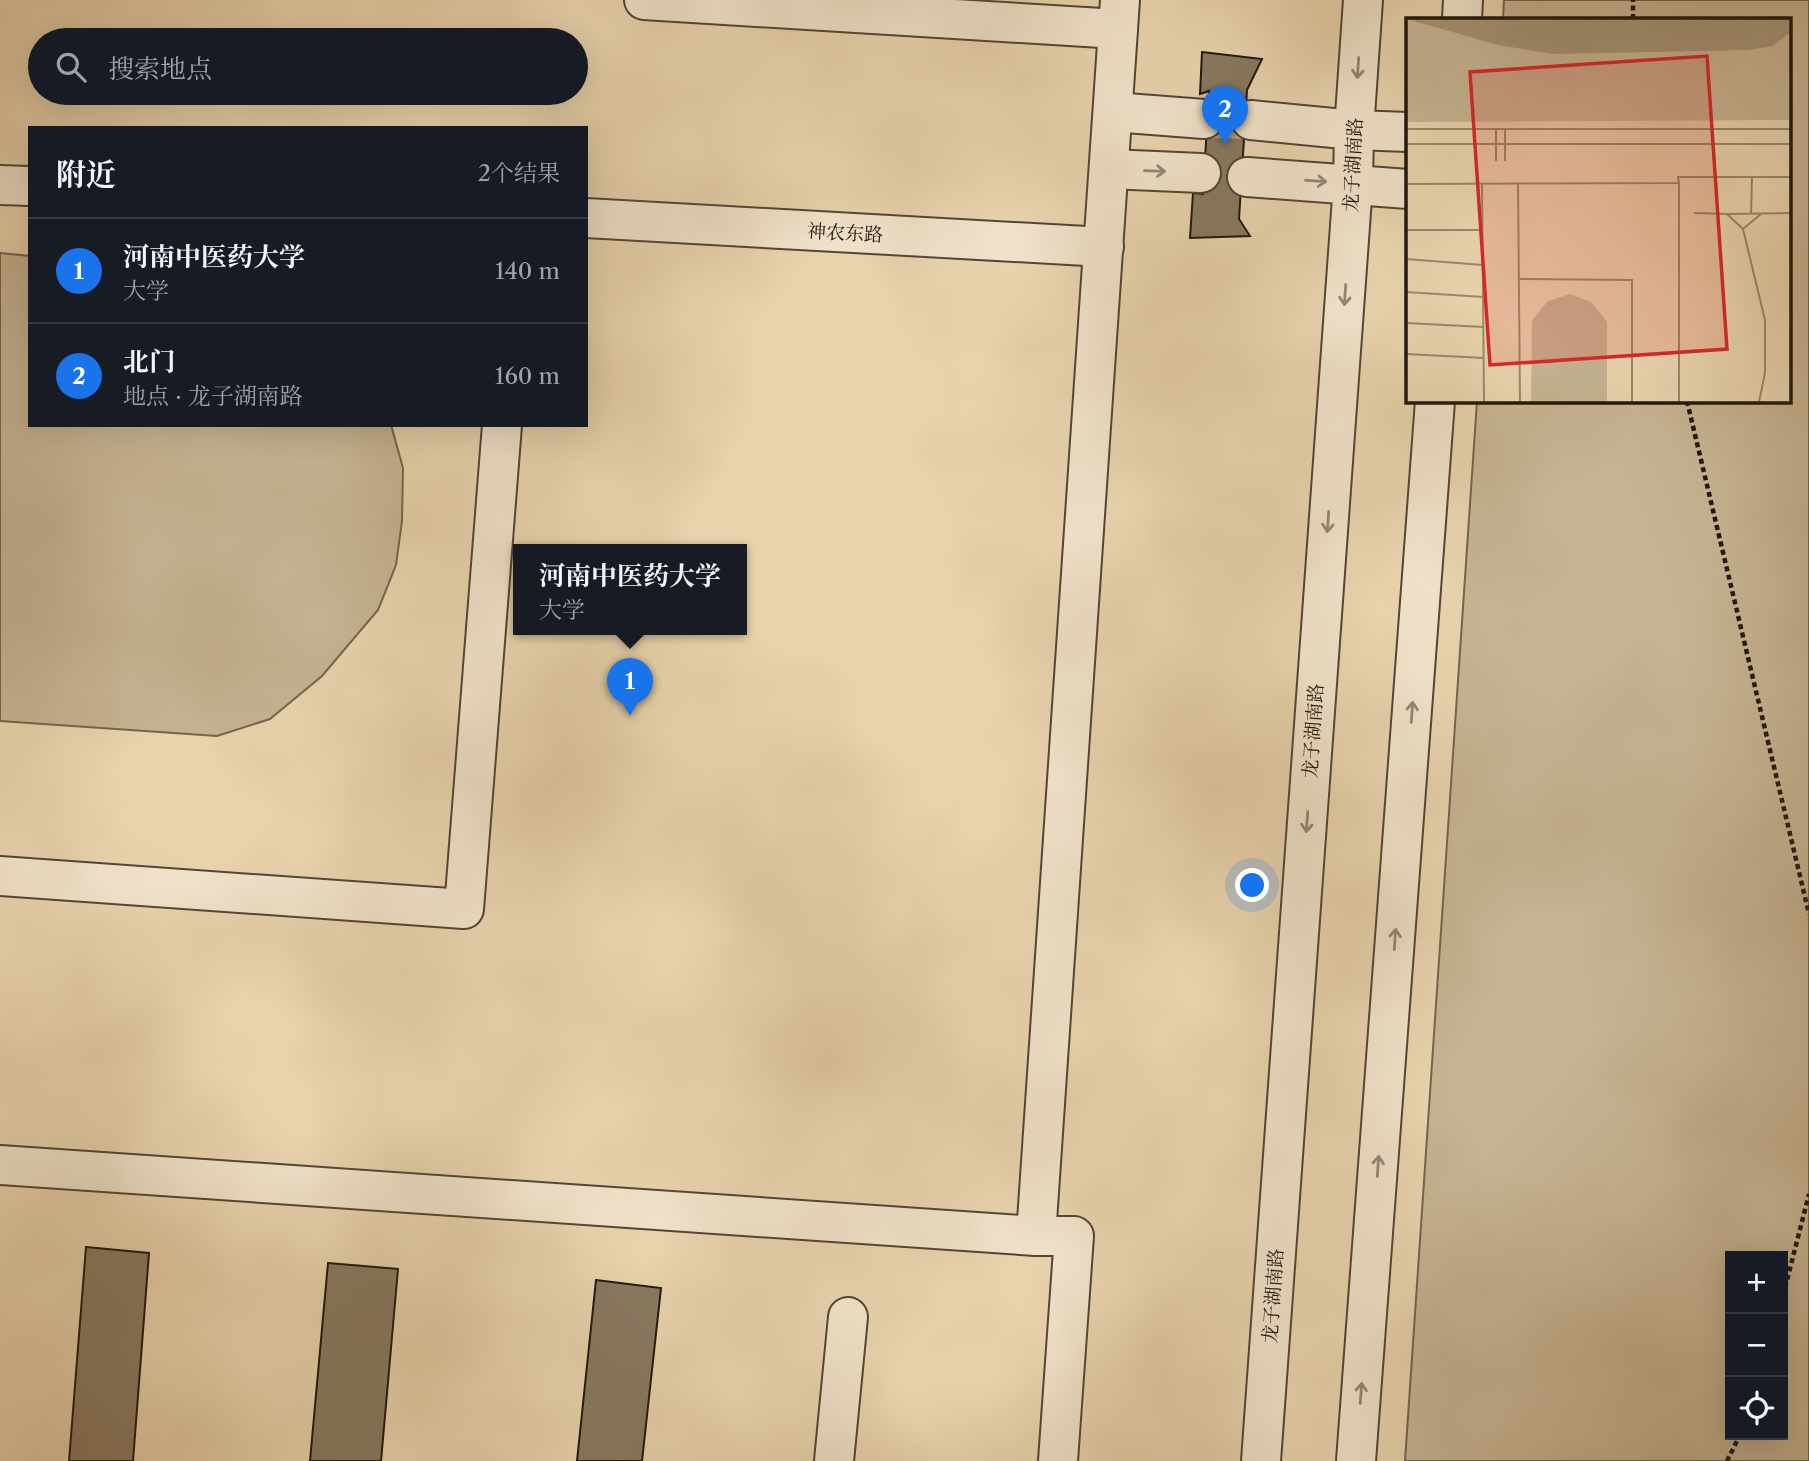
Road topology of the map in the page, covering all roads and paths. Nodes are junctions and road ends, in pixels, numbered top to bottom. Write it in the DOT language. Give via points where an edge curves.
graph roads {
  1 [pos="644,0"];
  2 [pos="1363,0"];
  3 [pos="1463,0"];
  4 [pos="1633,0"];
  5 [pos="835,6"];
  6 [pos="1119,14"];
  7 [pos="1462,18"];
  8 [pos="1633,18"];
  9 [pos="1113,112"];
  10 [pos="1204,119"];
  11 [pos="1251,120"];
  12 [pos="1354,130"];
  13 [pos="1406,132"];
  14 [pos="1109,169"];
  15 [pos="1201,173"];
  16 [pos="1248,177"];
  17 [pos="1353,184"];
  18 [pos="0,185"];
  19 [pos="28,186"];
  20 [pos="1406,188"];
  21 [pos="588,218"];
  22 [pos="1104,247"];
  23 [pos="1435,402"];
  24 [pos="1687,402"];
  25 [pos="502,427"];
  26 [pos="0,876"];
  27 [pos="1809,914"];
  28 [pos="0,1165"];
  29 [pos="1809,1194"];
  30 [pos="1036,1236"];
  31 [pos="1788,1277"];
  32 [pos="848,1317"];
  33 [pos="1738,1440"];
  34 [pos="834,1461"];
  35 [pos="1058,1461"];
  36 [pos="1261,1461"];
  37 [pos="1356,1461"];
  38 [pos="1727,1461"];
  1 -- 5 [label="street"];
  2 -- 12 [label="street, 龙子湖南路, one-way"];
  3 -- 7 [label="street"];
  4 -- 8 [label="path"];
  5 -- 6 [label="street"];
  6 -- 9 [label="street"];
  9 -- 10 [label="street"];
  9 -- 14 [label="street"];
  11 -- 12 [label="street"];
  12 -- 13 [label="street"];
  12 -- 17 [label="street, 龙子湖南路"];
  14 -- 15 [label="street, one-way"];
  14 -- 22 [label="street"];
  16 -- 17 [label="street, one-way"];
  17 -- 20 [label="street"];
  17 -- 36 [label="street, 龙子湖南路, one-way"];
  18 -- 19 [label="street"];
  21 -- 22 [label="street, 神农东路"];
  22 -- 30 [label="street"];
  37 -- 23 [label="street, one-way"];
  24 -- 27 [label="path"];
  25 -- 26 [label="street" via="464,909"];
  28 -- 30 [label="street"];
  29 -- 31 [label="path"];
  30 -- 35 [label="street" via="1074,1236"];
  32 -- 34 [label="street"];
  33 -- 38 [label="path"];
}
